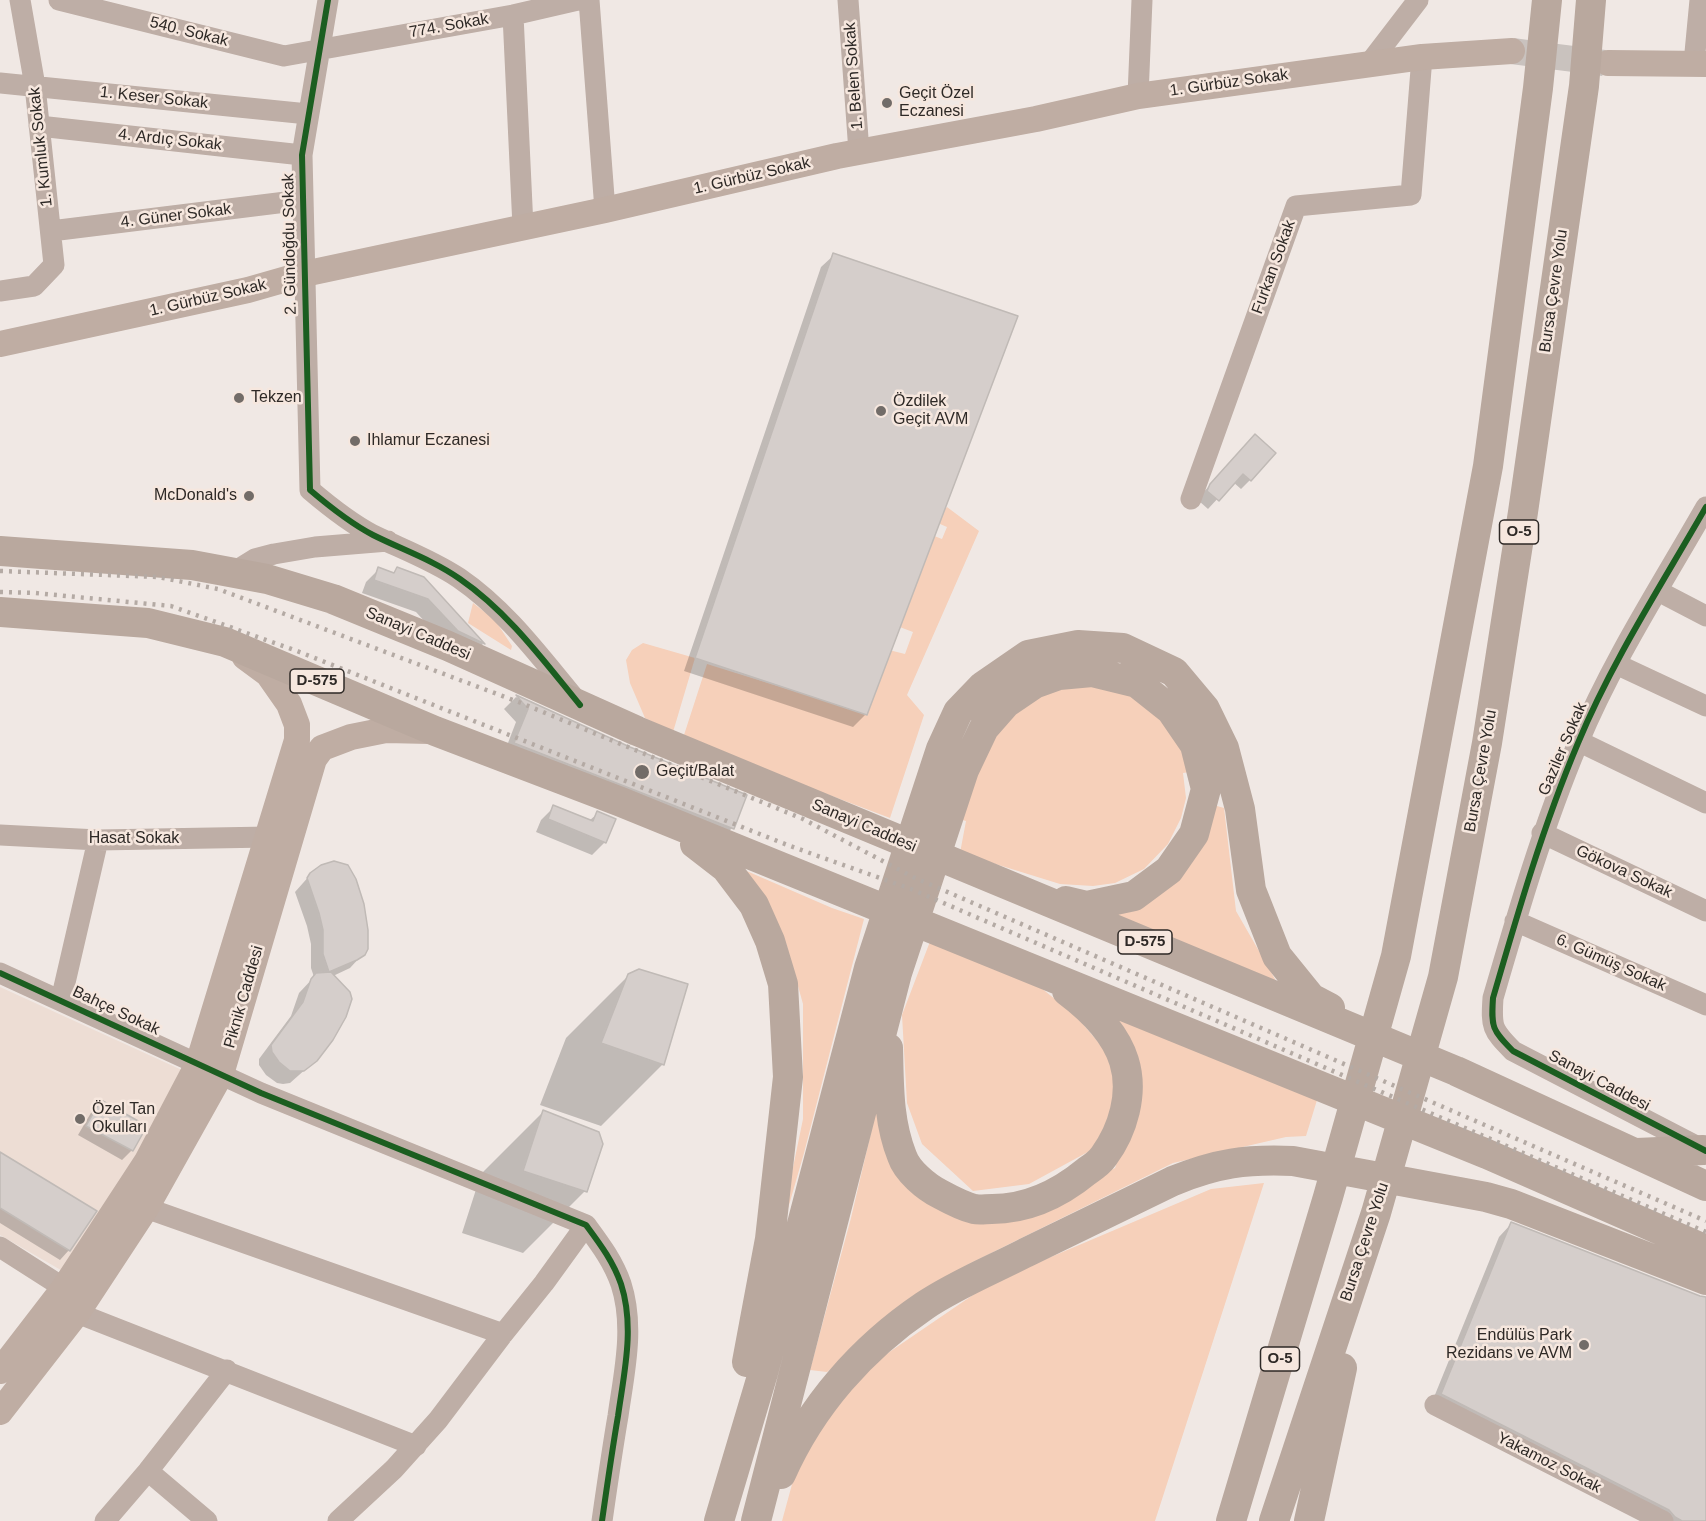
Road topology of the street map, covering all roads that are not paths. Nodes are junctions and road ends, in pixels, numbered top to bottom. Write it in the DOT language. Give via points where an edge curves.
graph roads {
  1 [pos="20,0"];
  2 [pos="59,0"];
  3 [pos="328,0"];
  4 [pos="578,0"];
  5 [pos="589,0"];
  6 [pos="848,0"];
  7 [pos="1142,0"];
  8 [pos="1418,0"];
  9 [pos="1546,0"];
  10 [pos="1700,0"];
  11 [pos="1591,1"];
  12 [pos="545,3"];
  13 [pos="513,15"];
  14 [pos="319,50"];
  15 [pos="1512,51"];
  16 [pos="1422,57"];
  17 [pos="1608,63"];
  18 [pos="1369,64"];
  19 [pos="1700,64"];
  20 [pos="0,82"];
  21 [pos="35,86"];
  22 [pos="1138,96"];
  23 [pos="308,114"];
  24 [pos="39,126"];
  25 [pos="859,152"];
  26 [pos="302,155"];
  27 [pos="302,200"];
  28 [pos="605,210"];
  29 [pos="523,227"];
  30 [pos="51,231"];
  31 [pos="304,274"];
  32 [pos="0,291"];
  33 [pos="0,344"];
  34 [pos="1191,499"];
  35 [pos="1706,507"];
  36 [pos="388,541"];
  37 [pos="0,551"];
  38 [pos="234,572"];
  39 [pos="1658,591"];
  40 [pos="0,612"];
  41 [pos="1706,616"];
  42 [pos="225,642"];
  43 [pos="1616,664"];
  44 [pos="580,705"];
  45 [pos="1706,706"];
  46 [pos="435,731"];
  47 [pos="1578,741"];
  48 [pos="621,802"];
  49 [pos="1706,803"];
  50 [pos="930,826"];
  51 [pos="1542,833"];
  52 [pos="0,835"];
  53 [pos="269,837"];
  54 [pos="98,840"];
  55 [pos="1008,885"];
  56 [pos="1706,911"];
  57 [pos="1515,921"];
  58 [pos="883,971"];
  59 [pos="1041,972"];
  60 [pos="0,973"];
  61 [pos="61,1000"];
  62 [pos="1706,1005"];
  63 [pos="888,1011"];
  64 [pos="1491,1022"];
  65 [pos="210,1069"];
  66 [pos="1456,1071"];
  67 [pos="1705,1151"];
  68 [pos="1633,1153"];
  69 [pos="1706,1186"];
  70 [pos="1328,1197"];
  71 [pos="146,1208"];
  72 [pos="1376,1213"];
  73 [pos="586,1225"];
  74 [pos="0,1247"];
  75 [pos="1706,1250"];
  76 [pos="1706,1280"];
  77 [pos="64,1288"];
  78 [pos="77,1313"];
  79 [pos="503,1334"];
  80 [pos="227,1370"];
  81 [pos="0,1371"];
  82 [pos="1435,1406"];
  83 [pos="0,1412"];
  84 [pos="416,1446"];
  85 [pos="148,1471"];
  86 [pos="105,1521"];
  87 [pos="207,1521"];
  88 [pos="338,1521"];
  89 [pos="602,1521"];
  90 [pos="718,1521"];
  91 [pos="758,1521"];
  92 [pos="1210,1521"];
  93 [pos="1231,1521"];
  94 [pos="1274,1521"];
  95 [pos="1309,1521"];
  96 [pos="1663,1521"];
  1 -- 21 [label="street, 1. Kumluk Sokak"];
  2 -- 14 [label="street, 540. Sokak" via="284,56"];
  3 -- 14 [label="street, 2. Gündoğdu Sokak"];
  4 -- 12 [label="street, 774. Sokak"];
  5 -- 28 [label="street"];
  6 -- 25 [label="street, 1. Belen Sokak"];
  7 -- 22 [label="street"];
  8 -- 18 [label="street"];
  9 -- 70 [label="highway, O-5" via="1488,466 1396,956"];
  10 -- 19 [label="street"];
  11 -- 72 [label="highway, Bursa Çevre Yolu / O-5" via="1584,86 1487,743 1443,977"];
  12 -- 13 [label="street, 774. Sokak"];
  13 -- 14 [label="street, 774. Sokak"];
  13 -- 29 [label="street"];
  14 -- 23 [label="street, 2. Gündoğdu Sokak"];
  15 -- 16 [label="main road, 1. Gürbüz Sokak"];
  16 -- 18 [label="main road, 1. Gürbüz Sokak"];
  16 -- 34 [label="street, Furkan Sokak" via="1411,195 1296,206"];
  17 -- 19 [label="main road"];
  18 -- 22 [label="main road, 1. Gürbüz Sokak"];
  20 -- 21 [label="street, 1. Keser Sokak"];
  21 -- 23 [label="street, 1. Keser Sokak"];
  21 -- 24 [label="street, 1. Kumluk Sokak"];
  22 -- 25 [label="main road, 1. Gürbüz Sokak"];
  23 -- 26 [label="street, 2. Gündoğdu Sokak"];
  24 -- 26 [label="street, 4. Ardıç Sokak"];
  24 -- 30 [label="street, 1. Kumluk Sokak"];
  25 -- 28 [label="main road, 1. Gürbüz Sokak"];
  26 -- 27 [label="street, 2. Gündoğdu Sokak"];
  27 -- 30 [label="street, 4. Güner Sokak"];
  27 -- 31 [label="street, 2. Gündoğdu Sokak"];
  28 -- 29 [label="main road, 1. Gürbüz Sokak"];
  29 -- 31 [label="main road, 1. Gürbüz Sokak"];
  30 -- 32 [label="street, 1. Kumluk Sokak" via="54,265 34,286"];
  31 -- 33 [label="main road, 1. Gürbüz Sokak" via="248,291"];
  31 -- 36 [label="street, 2. Gündoğdu Sokak" via="310,490 353,524"];
  35 -- 39 [label="street, Gaziler Sokak"];
  36 -- 38 [label="street" via="274,554 255,559"];
  36 -- 44 [label="street" via="434,563 483,596"];
  37 -- 38 [label="highway, Sanayi Caddesi / D-575" via="169,563"];
  38 -- 44 [label="highway, Sanayi Caddesi / D-575" via="300,588 361,610"];
  39 -- 41 [label="street"];
  39 -- 43 [label="street, Gaziler Sokak"];
  40 -- 42 [label="highway, D-575" via="147,623"];
  42 -- 46 [label="highway, D-575"];
  42 -- 53 [label="main road, Piknik Caddesi" via="268,674 289,704 297,725 297,740"];
  43 -- 45 [label="street"];
  43 -- 47 [label="street, Gaziler Sokak"];
  44 -- 55 [label="highway, Sanayi Caddesi / D-575"];
  46 -- 48 [label="highway, D-575"];
  46 -- 65 [label="main road, Piknik Caddesi" via="386,730 351,737 322,748 314,759"];
  47 -- 49 [label="street"];
  47 -- 51 [label="street, Gaziler Sokak"];
  48 -- 59 [label="highway, D-575"];
  48 -- 90 [label="highway" via="689,839 726,868 754,905 783,984 788,1077 770,1239"];
  50 -- 55 [label="highway" via="984,728 1006,703 1034,684 1059,675 1092,672 1137,683 1170,710 1195,745 1206,789 1194,834 1169,870 1134,896 1086,906"];
  50 -- 58 [label="highway"];
  50 -- 66 [label="highway" via="941,749 958,712 983,686 1028,655 1078,645 1123,648 1174,672 1205,709 1224,748 1240,809 1251,890 1277,956 1311,998"];
  51 -- 56 [label="street, Gökova Sokak"];
  51 -- 57 [label="street, Gaziler Sokak"];
  52 -- 54 [label="street, Hasat Sokak"];
  53 -- 54 [label="street, Hasat Sokak"];
  53 -- 65 [label="main road, Piknik Caddesi"];
  54 -- 61 [label="street"];
  55 -- 66 [label="highway, Sanayi Caddesi / D-575"];
  57 -- 62 [label="street, 6. Gümüş Sokak"];
  57 -- 64 [label="street, Gaziler Sokak" via="1493,998"];
  58 -- 63 [label="highway"];
  58 -- 90 [label="highway"];
  59 -- 63 [label="highway" via="1089,1007 1109,1033 1124,1061 1127,1084 1126,1109 1103,1159 1072,1184 1036,1203 975,1209 934,1191 902,1158 890,1110"];
  59 -- 75 [label="highway, D-575" via="1487,1154"];
  60 -- 61 [label="street, Bahçe Sokak"];
  61 -- 65 [label="street, Bahçe Sokak"];
  63 -- 91 [label="highway"];
  64 -- 67 [label="street, Sanayi Caddesi" via="1497,1036 1513,1051"];
  65 -- 71 [label="main road, Piknik Caddesi"];
  65 -- 73 [label="street, Bahçe Sokak"];
  65 -- 77 [label="main road, Piknik Caddesi"];
  66 -- 68 [label="highway, Sanayi Caddesi / D-575"];
  67 -- 68 [label="highway"];
  68 -- 69 [label="highway, Sanayi Caddesi / D-575"];
  70 -- 92 [label="highway"];
  70 -- 93 [label="highway, O-5"];
  71 -- 78 [label="main road, Piknik Caddesi"];
  71 -- 79 [label="street"];
  72 -- 94 [label="highway, Bursa Çevre Yolu / O-5"];
  72 -- 95 [label="highway"];
  73 -- 79 [label="street"];
  73 -- 89 [label="street" via="615,1269 628,1319"];
  74 -- 77 [label="street"];
  76 -- 91 [label="highway" via="1486,1197 1293,1161 1235,1161 1173,1180 926,1305 886,1334 828,1395 806,1427"];
  77 -- 81 [label="main road, Piknik Caddesi"];
  78 -- 80 [label="street"];
  78 -- 83 [label="main road, Piknik Caddesi"];
  79 -- 84 [label="street"];
  80 -- 84 [label="street"];
  80 -- 85 [label="street"];
  82 -- 96 [label="street, Yakamoz Sokak"];
  84 -- 88 [label="street"];
  85 -- 86 [label="street"];
  85 -- 87 [label="street"];
}
